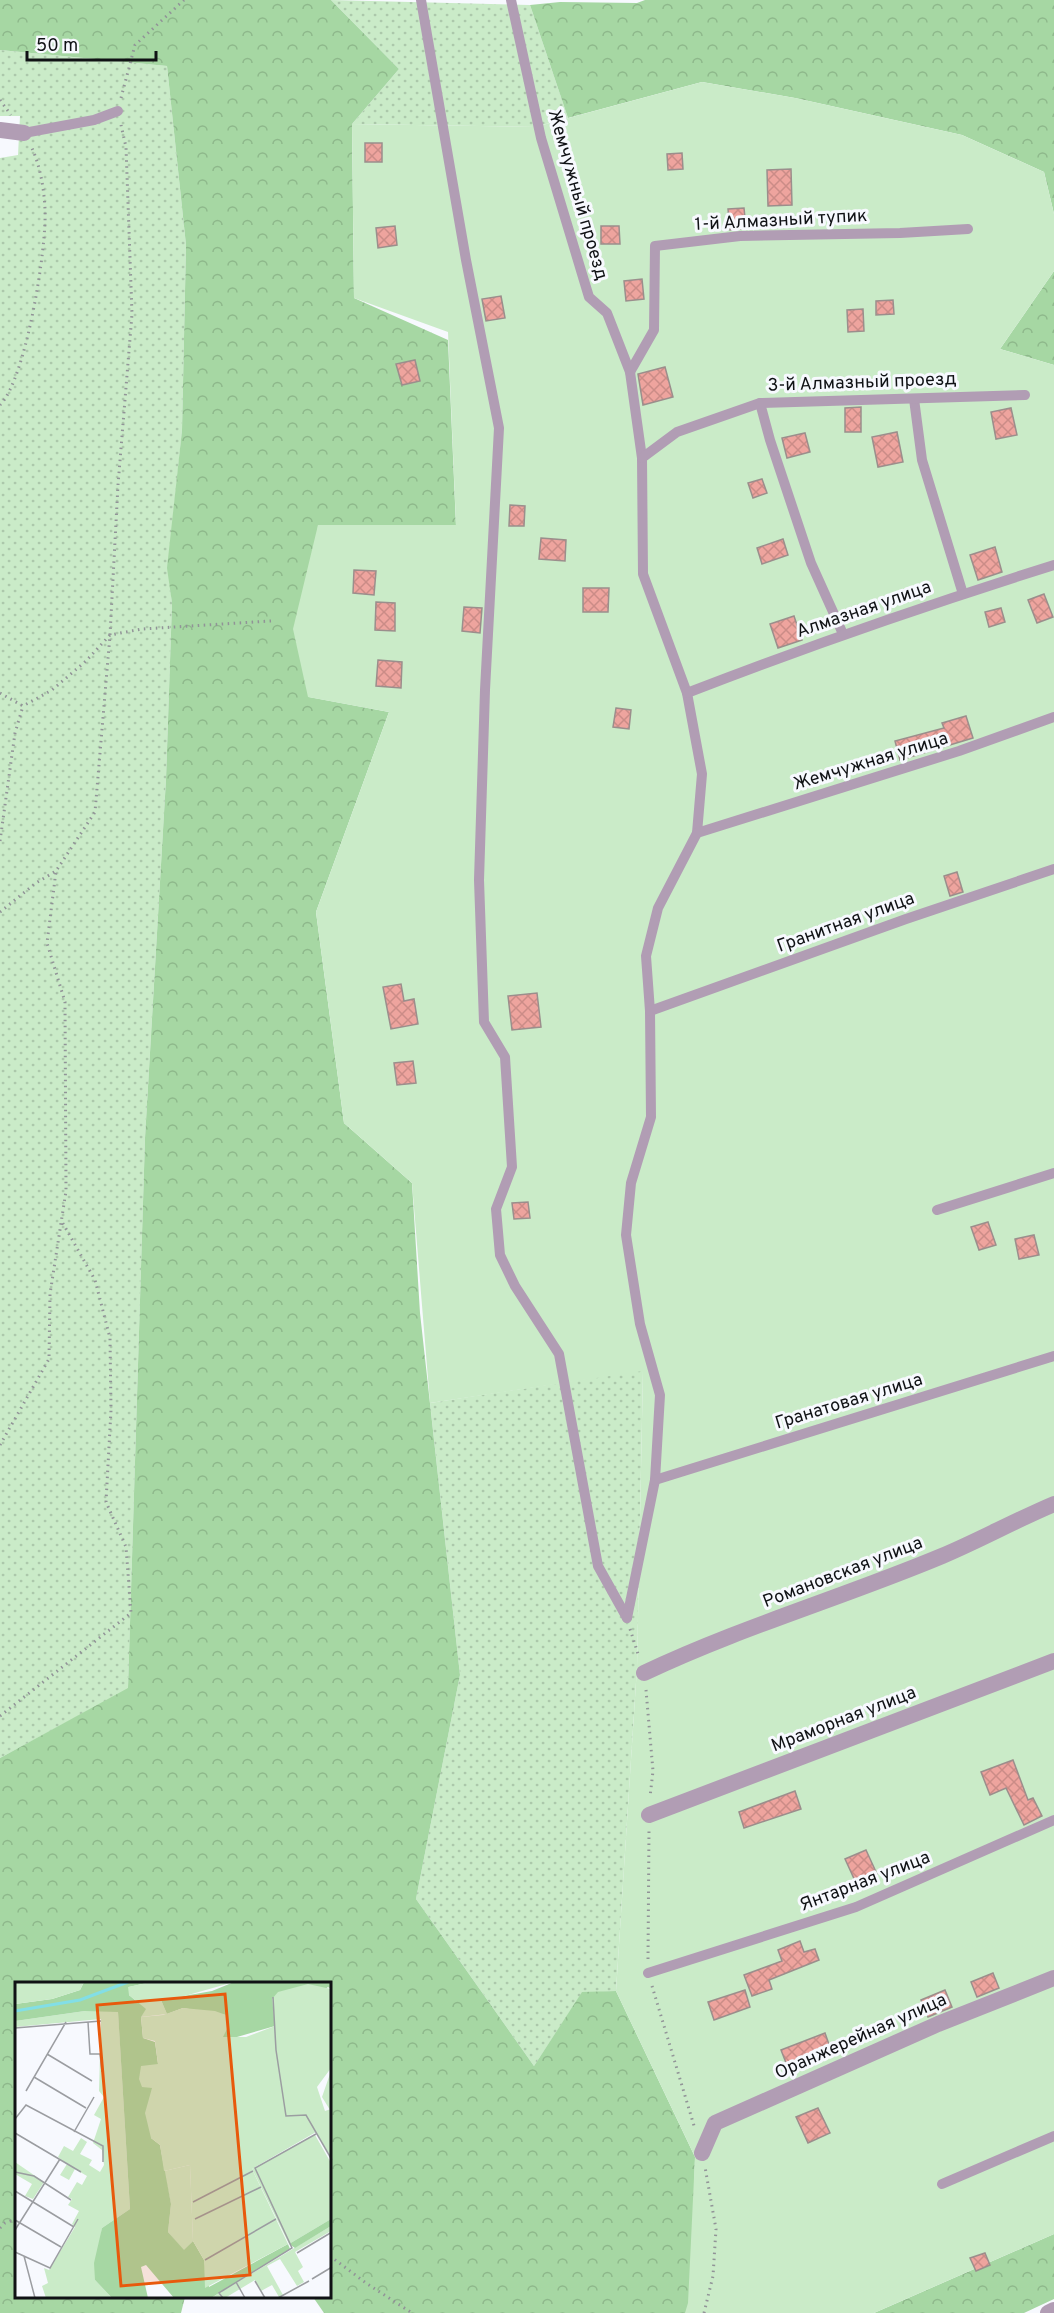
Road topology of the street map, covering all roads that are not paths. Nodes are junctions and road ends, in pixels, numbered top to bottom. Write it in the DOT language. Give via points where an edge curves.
graph roads {
  1 [pos="421,0"];
  2 [pos="511,0"];
  3 [pos="118,111"];
  4 [pos="0,130"];
  5 [pos="24,133"];
  6 [pos="968,229"];
  7 [pos="630,372"];
  8 [pos="1025,394"];
  9 [pos="914,399"];
  10 [pos="760,403"];
  11 [pos="642,458"];
  12 [pos="1054,565"];
  13 [pos="963,594"];
  14 [pos="843,634"];
  15 [pos="687,693"];
  16 [pos="1054,717"];
  17 [pos="697,833"];
  18 [pos="1054,869"];
  19 [pos="650,1011"];
  20 [pos="1054,1173"];
  21 [pos="937,1210"];
  22 [pos="1054,1356"];
  23 [pos="655,1480"];
  24 [pos="1054,1504"];
  25 [pos="1054,1661"];
  26 [pos="644,1673"];
  27 [pos="649,1815"];
  28 [pos="1054,1820"];
  29 [pos="648,1973"];
  30 [pos="1054,1978"];
  31 [pos="1054,2136"];
  32 [pos="702,2153"];
  33 [pos="942,2184"];
  34 [pos="1054,2310"];
  35 [pos="1048,2313"];
  1 -- 23 [label="lane, Жемчужный проезд" via="499,428 480,880 484,1022 505,1057 512,1167 496,1209 500,1255 559,1354 598,1566 627,1618"];
  2 -- 7 [label="lane, Жемчужный проезд" via="541,138 590,297 607,313"];
  3 -- 5 [label="lane" via="94,120"];
  4 -- 5 [label="street"];
  6 -- 7 [label="lane, 1-й Алмазный тупик" via="740,236 655,246 654,330"];
  7 -- 11 [label="lane, Жемчужный проезд"];
  8 -- 9 [label="lane, 3-й Алмазный проезд"];
  9 -- 10 [label="lane, 3-й Алмазный проезд"];
  9 -- 13 [label="lane" via="922,460"];
  10 -- 11 [label="lane, 3-й Алмазный проезд" via="677,432"];
  10 -- 14 [label="lane" via="811,563"];
  11 -- 15 [label="lane, Жемчужный проезд" via="643,574"];
  12 -- 13 [label="lane, Алмазная улица"];
  13 -- 14 [label="lane, Алмазная улица"];
  14 -- 15 [label="lane, Алмазная улица"];
  15 -- 17 [label="lane, Жемчужный проезд" via="702,774"];
  16 -- 17 [label="lane, Жемчужная улица" via="959,752"];
  17 -- 19 [label="lane, Жемчужный проезд" via="658,908 646,956"];
  18 -- 19 [label="lane, Гранитная улица"];
  19 -- 23 [label="lane, Жемчужный проезд" via="651,1117 631,1183 626,1235 640,1324 660,1395"];
  20 -- 21 [label="lane"];
  22 -- 23 [label="lane, Гранатовая улица"];
  24 -- 26 [label="street, Романовская улица" via="944,1555 700,1647"];
  25 -- 27 [label="street, Мраморная улица"];
  28 -- 29 [label="lane, Янтарная улица" via="856,1907"];
  30 -- 32 [label="street, Оранжерейная улица" via="938,2024 715,2123"];
  31 -- 33 [label="lane"];
  34 -- 35 [label="street"];
}
